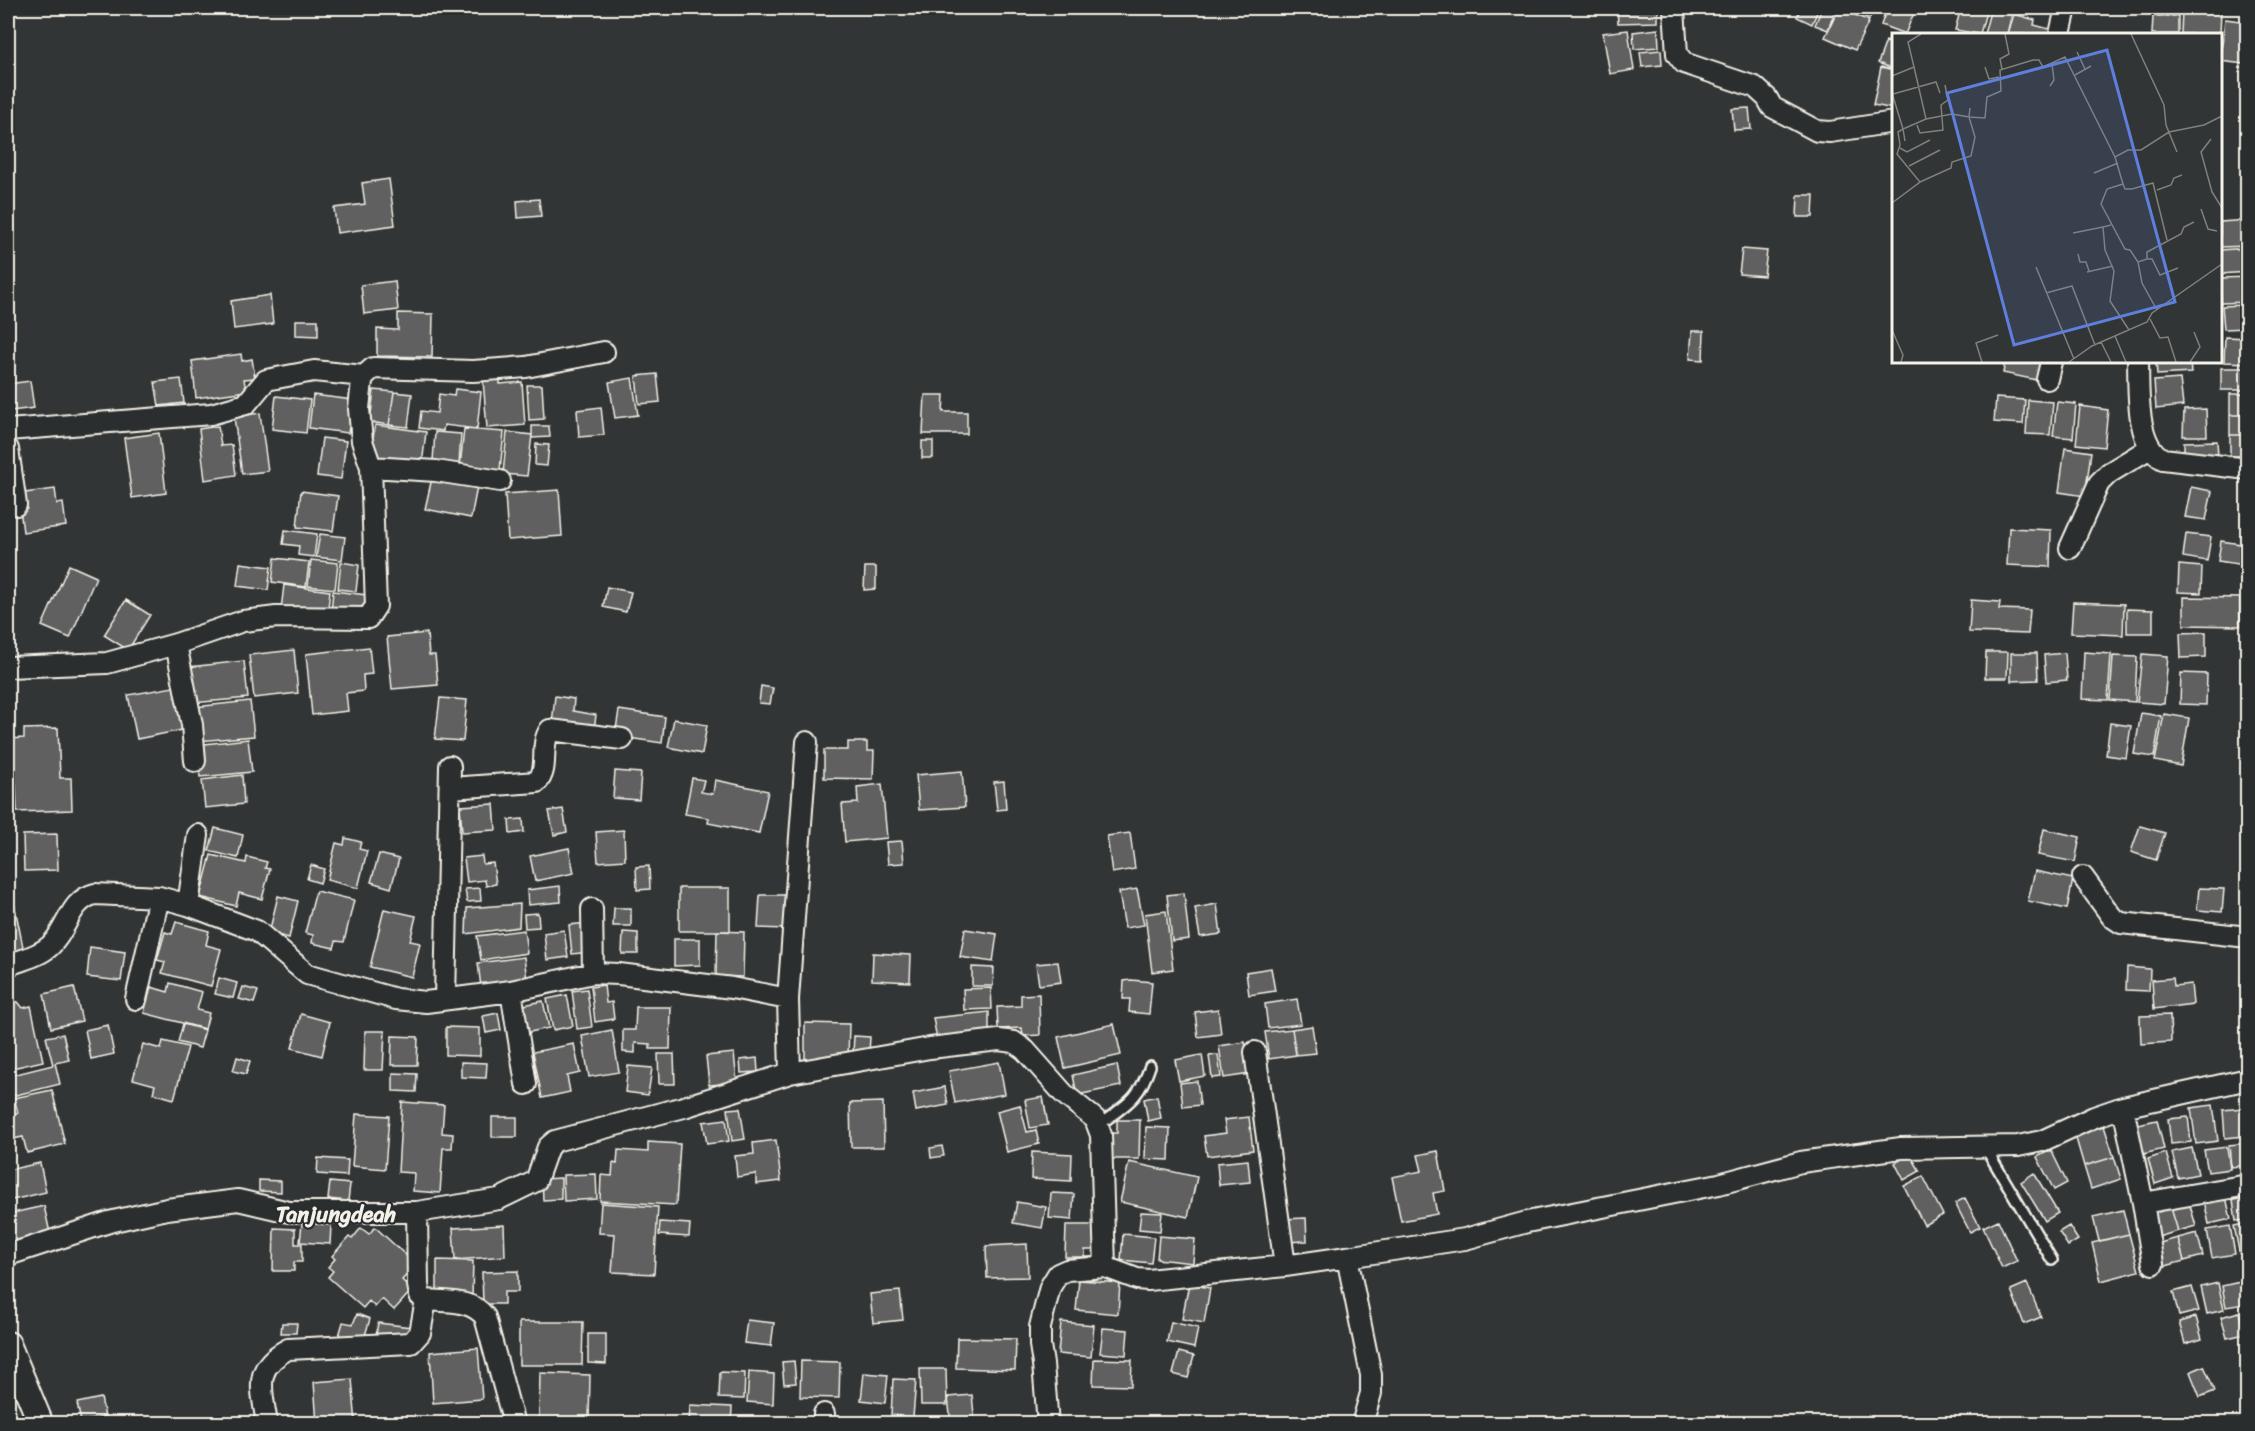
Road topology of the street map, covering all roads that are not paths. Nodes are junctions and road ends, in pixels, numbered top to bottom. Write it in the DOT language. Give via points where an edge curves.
graph roads {
  1 [pos="1674,8"];
  2 [pos="2066,8"];
  3 [pos="2060,33"];
  4 [pos="1892,123"];
  5 [pos="604,352"];
  6 [pos="2138,363"];
  7 [pos="364,376"];
  8 [pos="8,430"];
  9 [pos="2150,448"];
  10 [pos="8,449"];
  11 [pos="370,467"];
  12 [pos="2247,469"];
  13 [pos="500,481"];
  14 [pos="16,505"];
  15 [pos="2070,548"];
  16 [pos="176,644"];
  17 [pos="8,667"];
  18 [pos="622,739"];
  19 [pos="807,742"];
  20 [pos="195,761"];
  21 [pos="450,766"];
  22 [pos="450,788"];
  23 [pos="198,835"];
  24 [pos="2083,877"];
  25 [pos="159,897"];
  26 [pos="188,904"];
  27 [pos="592,909"];
  28 [pos="2247,937"];
  29 [pos="8,965"];
  30 [pos="592,973"];
  31 [pos="511,991"];
  32 [pos="136,999"];
  33 [pos="445,999"];
  34 [pos="788,999"];
  35 [pos="1255,1052"];
  36 [pos="1150,1066"];
  37 [pos="790,1073"];
  38 [pos="2247,1079"];
  39 [pos="526,1084"];
  40 [pos="2123,1107"];
  41 [pos="1099,1125"];
  42 [pos="1984,1147"];
  43 [pos="2247,1185"];
  44 [pos="2144,1203"];
  45 [pos="417,1212"];
  46 [pos="8,1255"];
  47 [pos="1347,1257"];
  48 [pos="2052,1260"];
  49 [pos="2153,1264"];
  50 [pos="1286,1266"];
  51 [pos="1105,1267"];
  52 [pos="426,1300"];
  53 [pos="8,1344"];
  54 [pos="41,1424"];
  55 [pos="267,1424"];
  56 [pos="514,1424"];
  57 [pos="1048,1424"];
  58 [pos="1362,1424"];
  1 -- 4 [label="street" via="1677,54 1684,63 1755,87 1772,106 1817,131"];
  2 -- 3 [label="street"];
  5 -- 7 [label="street" via="526,367 473,371 373,368"];
  6 -- 9 [label="street" via="2141,423"];
  7 -- 8 [label="street" via="314,371 266,380 246,404 211,414"];
  7 -- 11 [label="street" via="359,409 362,441"];
  9 -- 12 [label="street" via="2163,459"];
  9 -- 15 [label="street" via="2099,483"];
  10 -- 14 [label="street"];
  11 -- 13 [label="street" via="436,471"];
  11 -- 16 [label="street" via="376,606 373,614 368,618 276,617 243,621"];
  16 -- 17 [label="street" via="107,663"];
  16 -- 20 [label="street"];
  18 -- 22 [label="street" via="550,730 543,772 537,782"];
  19 -- 34 [label="street"];
  21 -- 22 [label="street"];
  22 -- 33 [label="street"];
  23 -- 26 [label="street"];
  24 -- 28 [label="street" via="2112,917 2121,923"];
  25 -- 26 [label="street"];
  25 -- 29 [label="street" via="85,896 49,947"];
  25 -- 32 [label="street"];
  26 -- 33 [label="street" via="257,931 307,974 396,999"];
  27 -- 30 [label="street"];
  30 -- 31 [label="street"];
  30 -- 34 [label="street" via="732,988"];
  31 -- 33 [label="street"];
  31 -- 39 [label="street"];
  34 -- 37 [label="street"];
  35 -- 50 [label="street"];
  36 -- 41 [label="lane" via="1144,1086 1133,1100"];
  37 -- 41 [label="street" via="987,1040 1014,1042"];
  37 -- 45 [label="street" via="684,1107 555,1141 548,1147 536,1181 499,1199"];
  38 -- 40 [label="street"];
  40 -- 42 [label="street" via="2094,1116 2042,1142"];
  40 -- 44 [label="street"];
  41 -- 51 [label="street"];
  42 -- 47 [label="street" via="1901,1149 1801,1162 1719,1184 1527,1222 1465,1239"];
  42 -- 48 [label="lane"];
  43 -- 44 [label="street"];
  44 -- 49 [label="street"];
  45 -- 46 [label="street" via="290,1212 238,1200 167,1209 109,1222"];
  45 -- 52 [label="street" via="418,1285 420,1296"];
  47 -- 50 [label="street"];
  47 -- 58 [label="street" via="1371,1375 1371,1394"];
  50 -- 51 [label="street" via="1148,1280"];
  51 -- 57 [label="street" via="1067,1270 1058,1274 1050,1287 1040,1327"];
  52 -- 55 [label="street" via="420,1333 411,1343 288,1349 276,1355 262,1372"];
  52 -- 56 [label="street" via="468,1304 485,1317"];
  53 -- 54 [label="street"];
}
